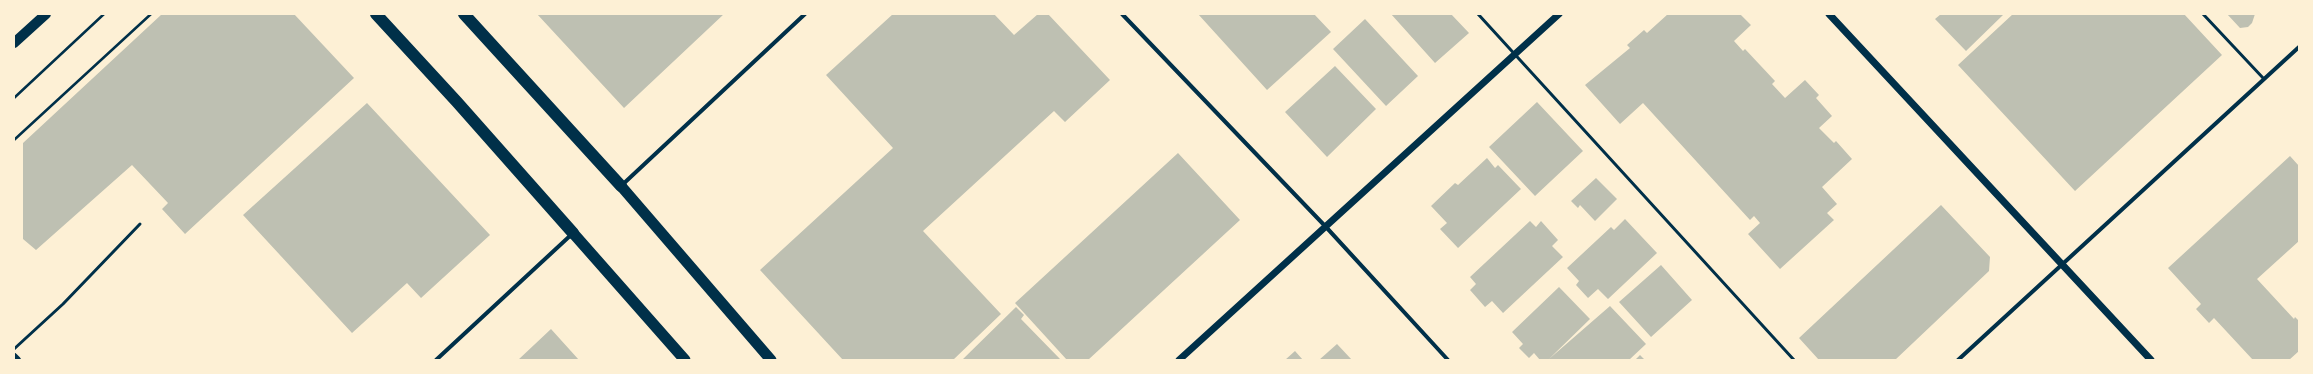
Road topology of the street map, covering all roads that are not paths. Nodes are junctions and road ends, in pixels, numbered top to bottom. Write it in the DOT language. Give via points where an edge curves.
graph roads {
  1 [pos="46,14"];
  2 [pos="376,14"];
  3 [pos="464,14"];
  4 [pos="805,14"];
  5 [pos="1122,14"];
  6 [pos="1478,14"];
  7 [pos="1559,14"];
  8 [pos="1828,14"];
  9 [pos="2203,14"];
  10 [pos="14,43"];
  11 [pos="2299,47"];
  12 [pos="1515,54"];
  13 [pos="2264,79"];
  14 [pos="621,186"];
  15 [pos="140,224"];
  16 [pos="1326,227"];
  17 [pos="573,233"];
  18 [pos="2063,265"];
  19 [pos="14,349"];
  20 [pos="14,357"];
  21 [pos="17,360"];
  22 [pos="436,360"];
  23 [pos="685,360"];
  24 [pos="771,360"];
  25 [pos="1179,360"];
  26 [pos="1448,360"];
  27 [pos="1794,360"];
  28 [pos="1958,360"];
  29 [pos="2151,360"];
  1 -- 10 [label="main road"];
  2 -- 17 [label="highway"];
  3 -- 14 [label="highway"];
  4 -- 14 [label="street"];
  5 -- 16 [label="street"];
  6 -- 12 [label="lane"];
  7 -- 12 [label="street"];
  8 -- 18 [label="street"];
  9 -- 13 [label="lane"];
  11 -- 13 [label="street"];
  12 -- 16 [label="street"];
  12 -- 27 [label="lane"];
  13 -- 18 [label="street"];
  14 -- 24 [label="highway"];
  15 -- 19 [label="lane" via="63,304"];
  16 -- 25 [label="street"];
  16 -- 26 [label="street"];
  17 -- 22 [label="street"];
  17 -- 23 [label="highway"];
  18 -- 28 [label="street"];
  18 -- 29 [label="street"];
  20 -- 21 [label="main road"];
}
